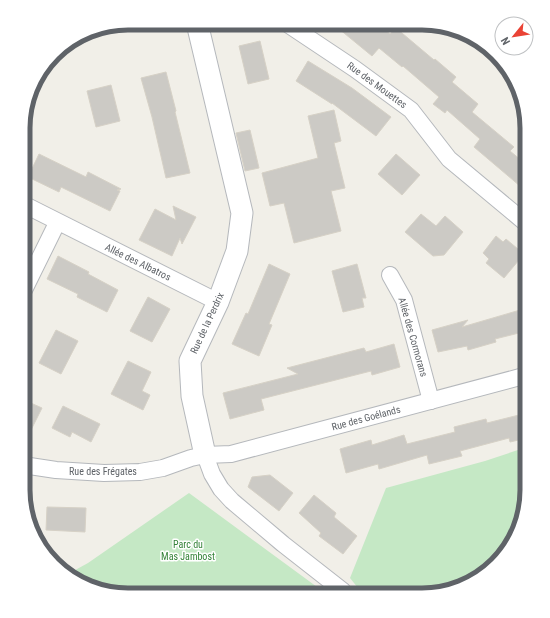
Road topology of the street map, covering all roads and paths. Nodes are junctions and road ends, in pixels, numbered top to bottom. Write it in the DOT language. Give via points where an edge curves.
graph roads {
  1 [pos="199,30"];
  2 [pos="297,30"];
  3 [pos="30,208"];
  4 [pos="520,218"];
  5 [pos="57,223"];
  6 [pos="390,275"];
  7 [pos="30,278"];
  8 [pos="218,302"];
  9 [pos="520,378"];
  10 [pos="431,401"];
  11 [pos="205,455"];
  12 [pos="30,466"];
  13 [pos="339,588"];
  1 -- 8 [label="street, Rue de la Perdrix" via="242,213 236,251"];
  2 -- 4 [label="street, Rue des Mouettes" via="355,68 411,110 449,159"];
  3 -- 5 [label="street, Allée des Albatros"];
  5 -- 7 [label="street"];
  5 -- 8 [label="street, Allée des Albatros"];
  6 -- 10 [label="street, Allée des Cormorans" via="404,300"];
  8 -- 11 [label="street, Rue de la Perdrix" via="190,361 192,396"];
  9 -- 10 [label="street, Rue des Goélands"];
  10 -- 11 [label="street, Rue des Goélands" via="231,454"];
  11 -- 12 [label="street, Rue des Frégates" via="140,472 77,472"];
  11 -- 13 [label="street, Rue de la Perdrix" via="221,490 232,501"];
}
